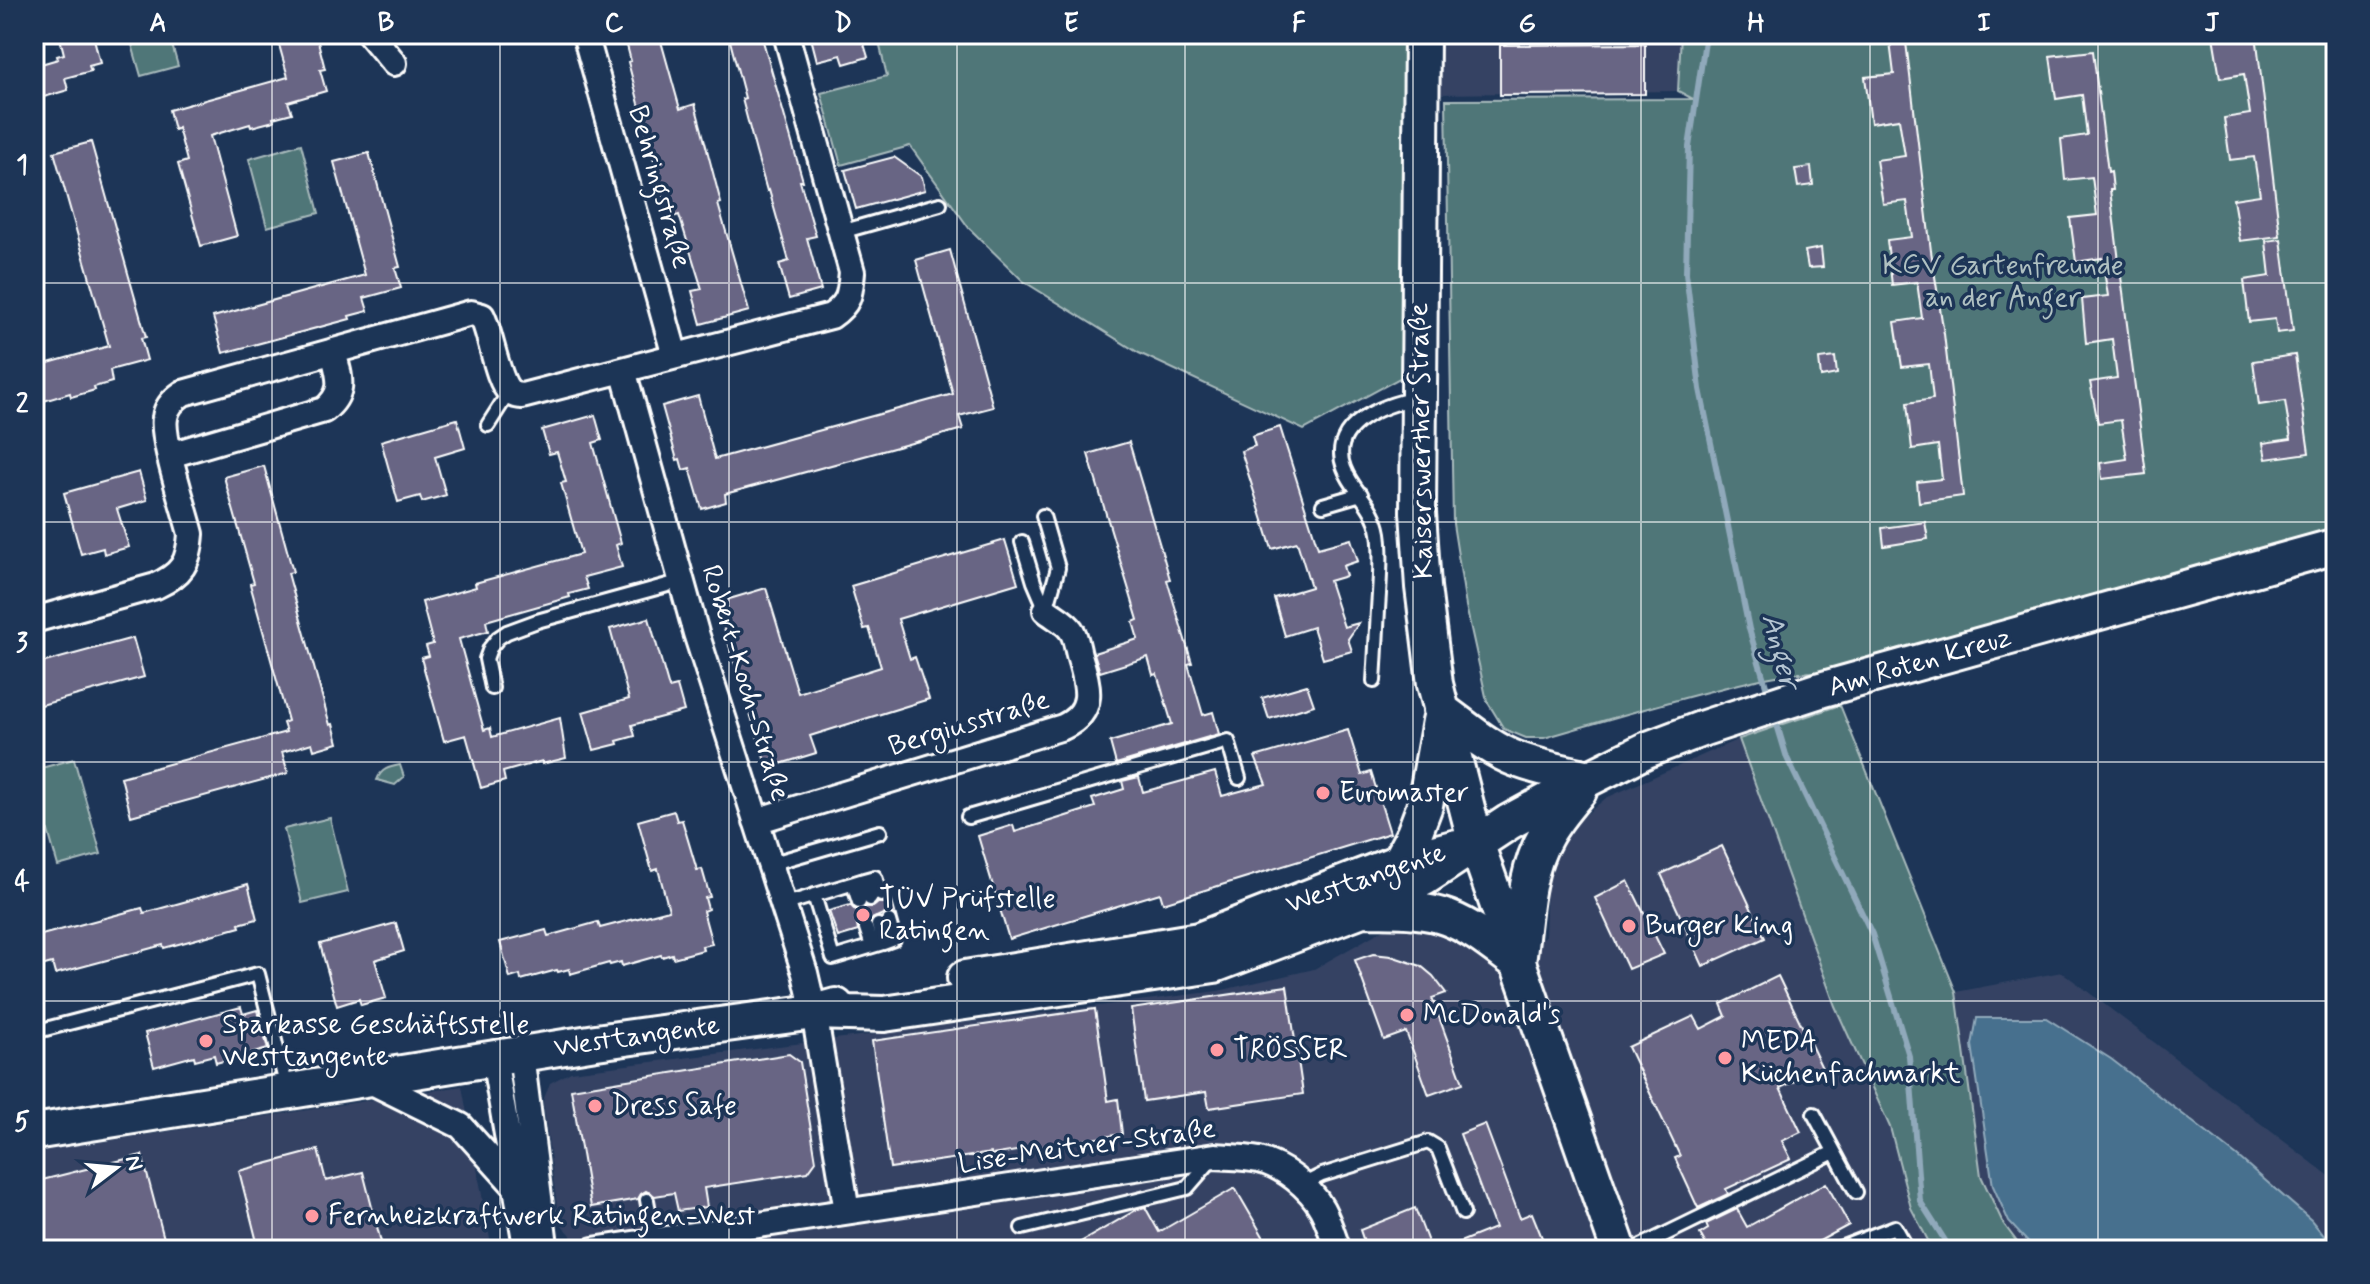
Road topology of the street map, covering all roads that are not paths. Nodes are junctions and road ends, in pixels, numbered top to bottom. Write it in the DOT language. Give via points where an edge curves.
graph roads {
  1 [pos="370,34"];
  2 [pos="585,34"];
  3 [pos="786,34"];
  4 [pos="1422,34"];
  5 [pos="394,63"];
  6 [pos="940,204"];
  7 [pos="841,232"];
  8 [pos="333,351"];
  9 [pos="675,356"];
  10 [pos="623,370"];
  11 [pos="509,392"];
  12 [pos="1418,398"];
  13 [pos="488,425"];
  14 [pos="170,455"];
  15 [pos="1361,494"];
  16 [pos="1323,505"];
  17 [pos="1043,516"];
  18 [pos="1022,542"];
  19 [pos="2336,546"];
  20 [pos="682,581"];
  21 [pos="1046,610"];
  22 [pos="34,620"];
  23 [pos="1374,681"];
  24 [pos="492,688"];
  25 [pos="1441,710"];
  26 [pos="1239,778"];
  27 [pos="1590,778"];
  28 [pos="968,817"];
  29 [pos="756,821"];
  30 [pos="880,832"];
  31 [pos="1476,843"];
  32 [pos="1399,862"];
  33 [pos="770,864"];
  34 [pos="858,882"];
  35 [pos="814,895"];
  36 [pos="783,905"];
  37 [pos="1362,909"];
  38 [pos="878,925"];
  39 [pos="1518,963"];
  40 [pos="814,1012"];
  41 [pos="34,1032"];
  42 [pos="507,1056"];
  43 [pos="366,1079"];
  44 [pos="288,1091"];
  45 [pos="1814,1114"];
  46 [pos="34,1132"];
  47 [pos="1834,1152"];
  48 [pos="1215,1156"];
  49 [pos="1302,1185"];
  50 [pos="516,1187"];
  51 [pos="1856,1192"];
  52 [pos="647,1200"];
  53 [pos="847,1211"];
  54 [pos="1463,1213"];
  55 [pos="1022,1228"];
  56 [pos="654,1239"];
  57 [pos="536,1244"];
  58 [pos="1620,1249"];
  59 [pos="593,1250"];
  60 [pos="1338,1250"];
  61 [pos="1835,1250"];
  62 [pos="1908,1250"];
  1 -- 5 [label="street"];
  2 -- 9 [label="street, Behringstraße" via="642,272"];
  3 -- 7 [label="street"];
  4 -- 12 [label="street, Kaiserswerther Straße"];
  6 -- 7 [label="lane"];
  7 -- 9 [label="street" via="852,272 845,306 831,316"];
  8 -- 11 [label="street" via="477,314 488,329"];
  8 -- 14 [label="street" via="176,397 165,417"];
  8 -- 14 [label="street" via="340,388 336,401 324,410"];
  9 -- 10 [label="street"];
  10 -- 11 [label="street" via="522,396"];
  10 -- 20 [label="street, Robert-Koch-Straße"];
  11 -- 13 [label="lane"];
  12 -- 15 [label="lane" via="1372,414 1347,432 1341,456"];
  12 -- 25 [label="street, Kaiserswerther Straße" via="1423,587"];
  14 -- 22 [label="street" via="191,534 183,566 156,586"];
  15 -- 16 [label="lane"];
  15 -- 23 [label="lane" via="1379,535"];
  17 -- 21 [label="lane" via="1058,568"];
  18 -- 21 [label="lane"];
  19 -- 27 [label="street, Am Roten Kreuz" via="1753,711 1646,750"];
  20 -- 24 [label="lane" via="507,632 486,659"];
  20 -- 29 [label="street, Robert-Koch-Straße"];
  21 -- 29 [label="street, Bergiusstraße" via="1071,630 1087,681 1088,697 1077,720"];
  25 -- 27 [label="street" via="1516,759"];
  25 -- 31 [label="street, Kaiserswerther Straße"];
  25 -- 32 [label="street" via="1425,805"];
  26 -- 28 [label="lane" via="1228,741"];
  27 -- 31 [label="street, Am Roten Kreuz"];
  27 -- 39 [label="street" via="1543,840 1527,892"];
  29 -- 33 [label="street, Robert-Koch-Straße"];
  30 -- 33 [label="lane"];
  31 -- 32 [label="street, Westtangente"];
  31 -- 37 [label="street, Westtangente" via="1435,872"];
  31 -- 39 [label="street, Kaiserswerther Straße"];
  32 -- 40 [label="street, Westtangente" via="1199,940 882,992"];
  33 -- 36 [label="street, Robert-Koch-Straße"];
  34 -- 34 [label="lane" via="870,899 875,877"];
  34 -- 35 [label="lane"];
  35 -- 36 [label="lane"];
  35 -- 38 [label="lane" via="833,958 878,944"];
  36 -- 40 [label="street, Robert-Koch-Straße"];
  37 -- 39 [label="street" via="1426,912 1449,919"];
  37 -- 40 [label="street, Westtangente" via="1214,965 884,1014"];
  39 -- 58 [label="street, Kaiserswerther Straße"];
  40 -- 42 [label="street, Westtangente"];
  40 -- 53 [label="street"];
  41 -- 44 [label="lane" via="258,974"];
  42 -- 43 [label="street, Westtangente"];
  42 -- 50 [label="street"];
  42 -- 57 [label="street"];
  43 -- 44 [label="street, Westtangente"];
  43 -- 50 [label="street" via="461,1126"];
  44 -- 46 [label="street, Westtangente"];
  45 -- 47 [label="lane"];
  47 -- 51 [label="lane"];
  47 -- 58 [label="lane"];
  48 -- 49 [label="street, Lise-Meitner-Straße" via="1270,1163"];
  48 -- 53 [label="street, Lise-Meitner-Straße"];
  48 -- 55 [label="lane" via="1187,1188"];
  49 -- 54 [label="lane" via="1428,1142 1438,1148"];
  49 -- 60 [label="street, Lise-Meitner-Straße" via="1321,1208"];
  50 -- 57 [label="street"];
  52 -- 56 [label="lane"];
  53 -- 56 [label="street, Lise-Meitner-Straße"];
  56 -- 59 [label="street, Lise-Meitner-Straße"];
  61 -- 62 [label="lane" via="1895,1227"];
}
